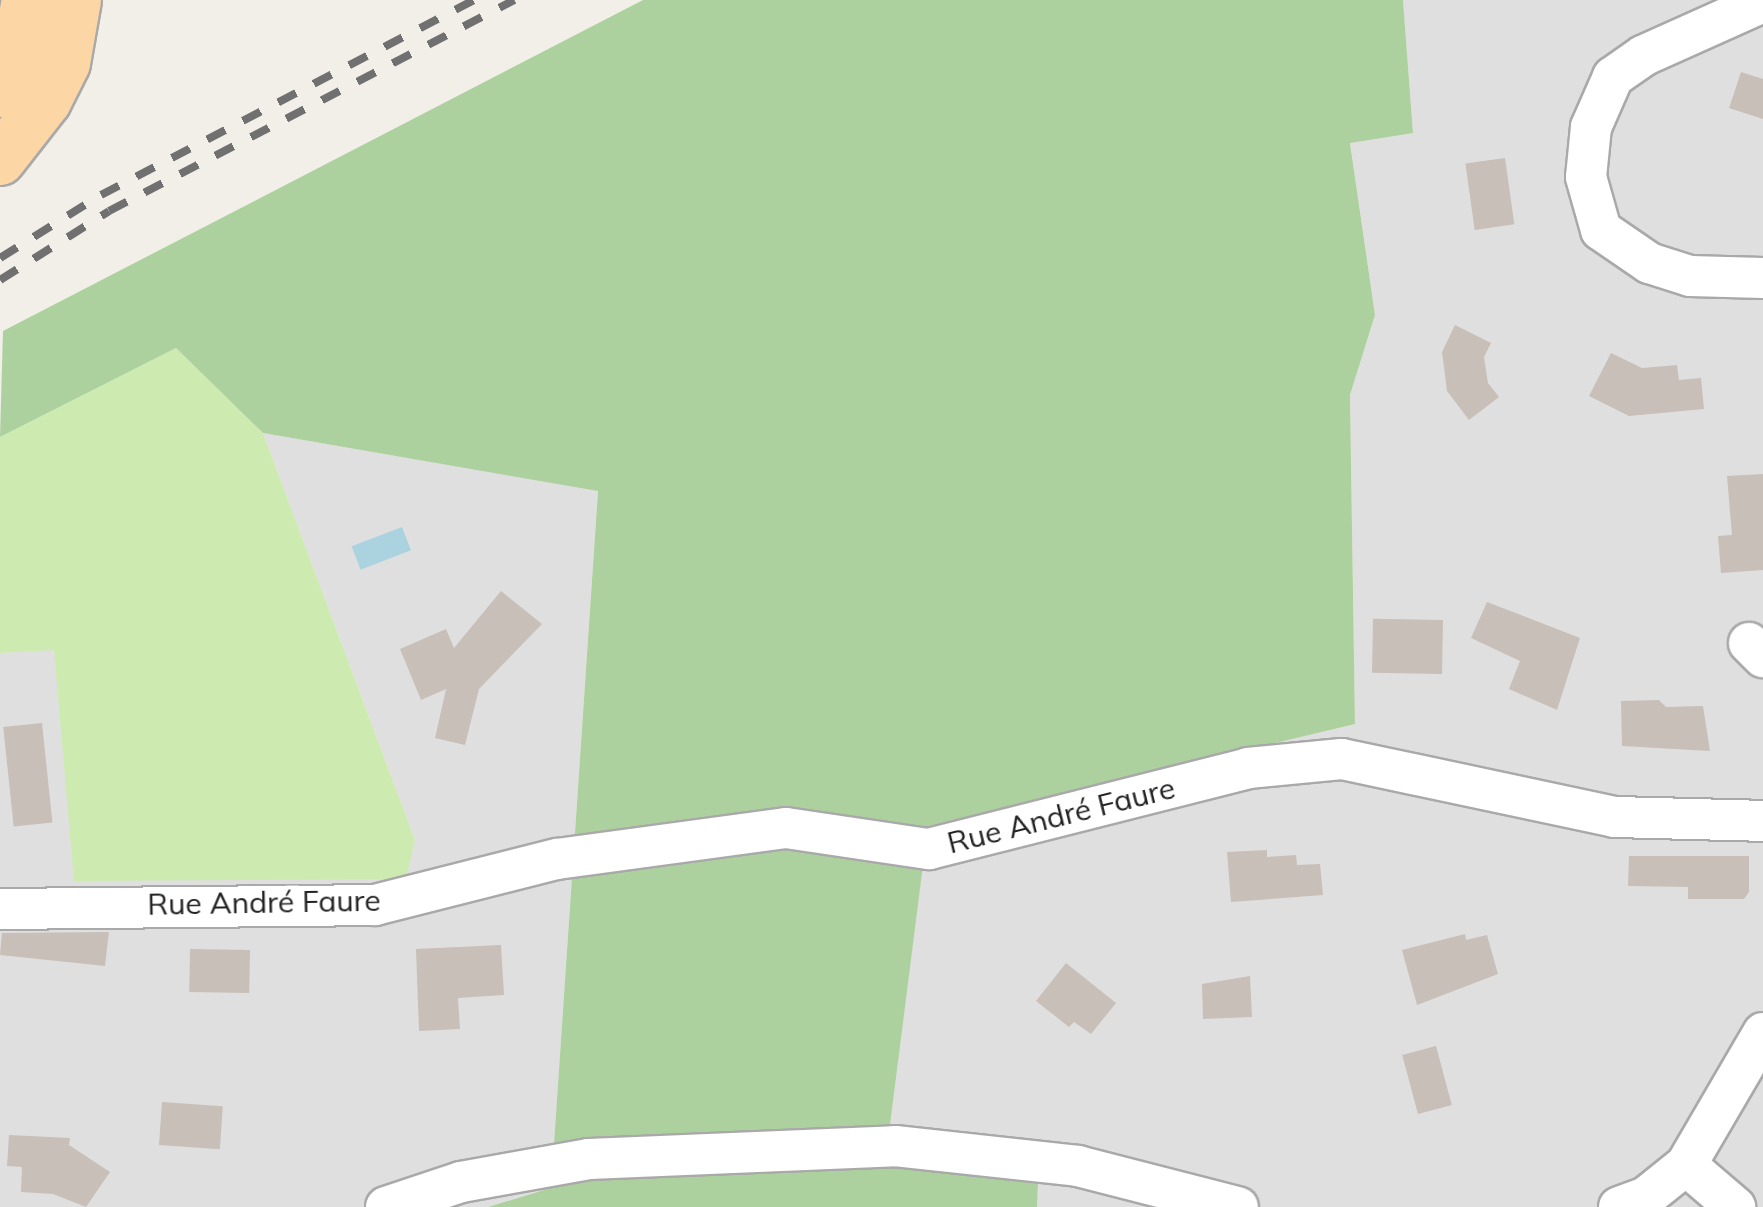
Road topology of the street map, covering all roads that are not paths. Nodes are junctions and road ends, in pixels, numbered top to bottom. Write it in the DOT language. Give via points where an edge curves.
graph roads {
  1 [pos="27,0"];
  2 [pos="76,0"];
  3 [pos="1763,2"];
  4 [pos="0,92"];
  5 [pos="0,160"];
  6 [pos="1763,278"];
  7 [pos="1763,821"];
  8 [pos="0,909"];
  9 [pos="1763,1034"];
  10 [pos="1749,1095"];
  11 [pos="1686,1165"];
  12 [pos="386,1207"];
  13 [pos="1238,1207"];
  14 [pos="1619,1207"];
  15 [pos="1735,1207"];
  1 -- 4 [label="main road"];
  2 -- 5 [label="main road" via="65,63 46,101"];
  3 -- 6 [label="street" via="1643,56 1613,77 1590,126 1586,177 1602,230 1649,263 1690,276"];
  7 -- 8 [label="street, Rue André Faure" via="1615,817 1342,760 1248,768 929,849 786,828 557,858 375,905"];
  9 -- 10 [label="street"];
  10 -- 11 [label="street"];
  11 -- 14 [label="street" via="1646,1197"];
  11 -- 15 [label="street"];
  12 -- 13 [label="street" via="460,1182 589,1159 895,1146 1078,1166"];
}
